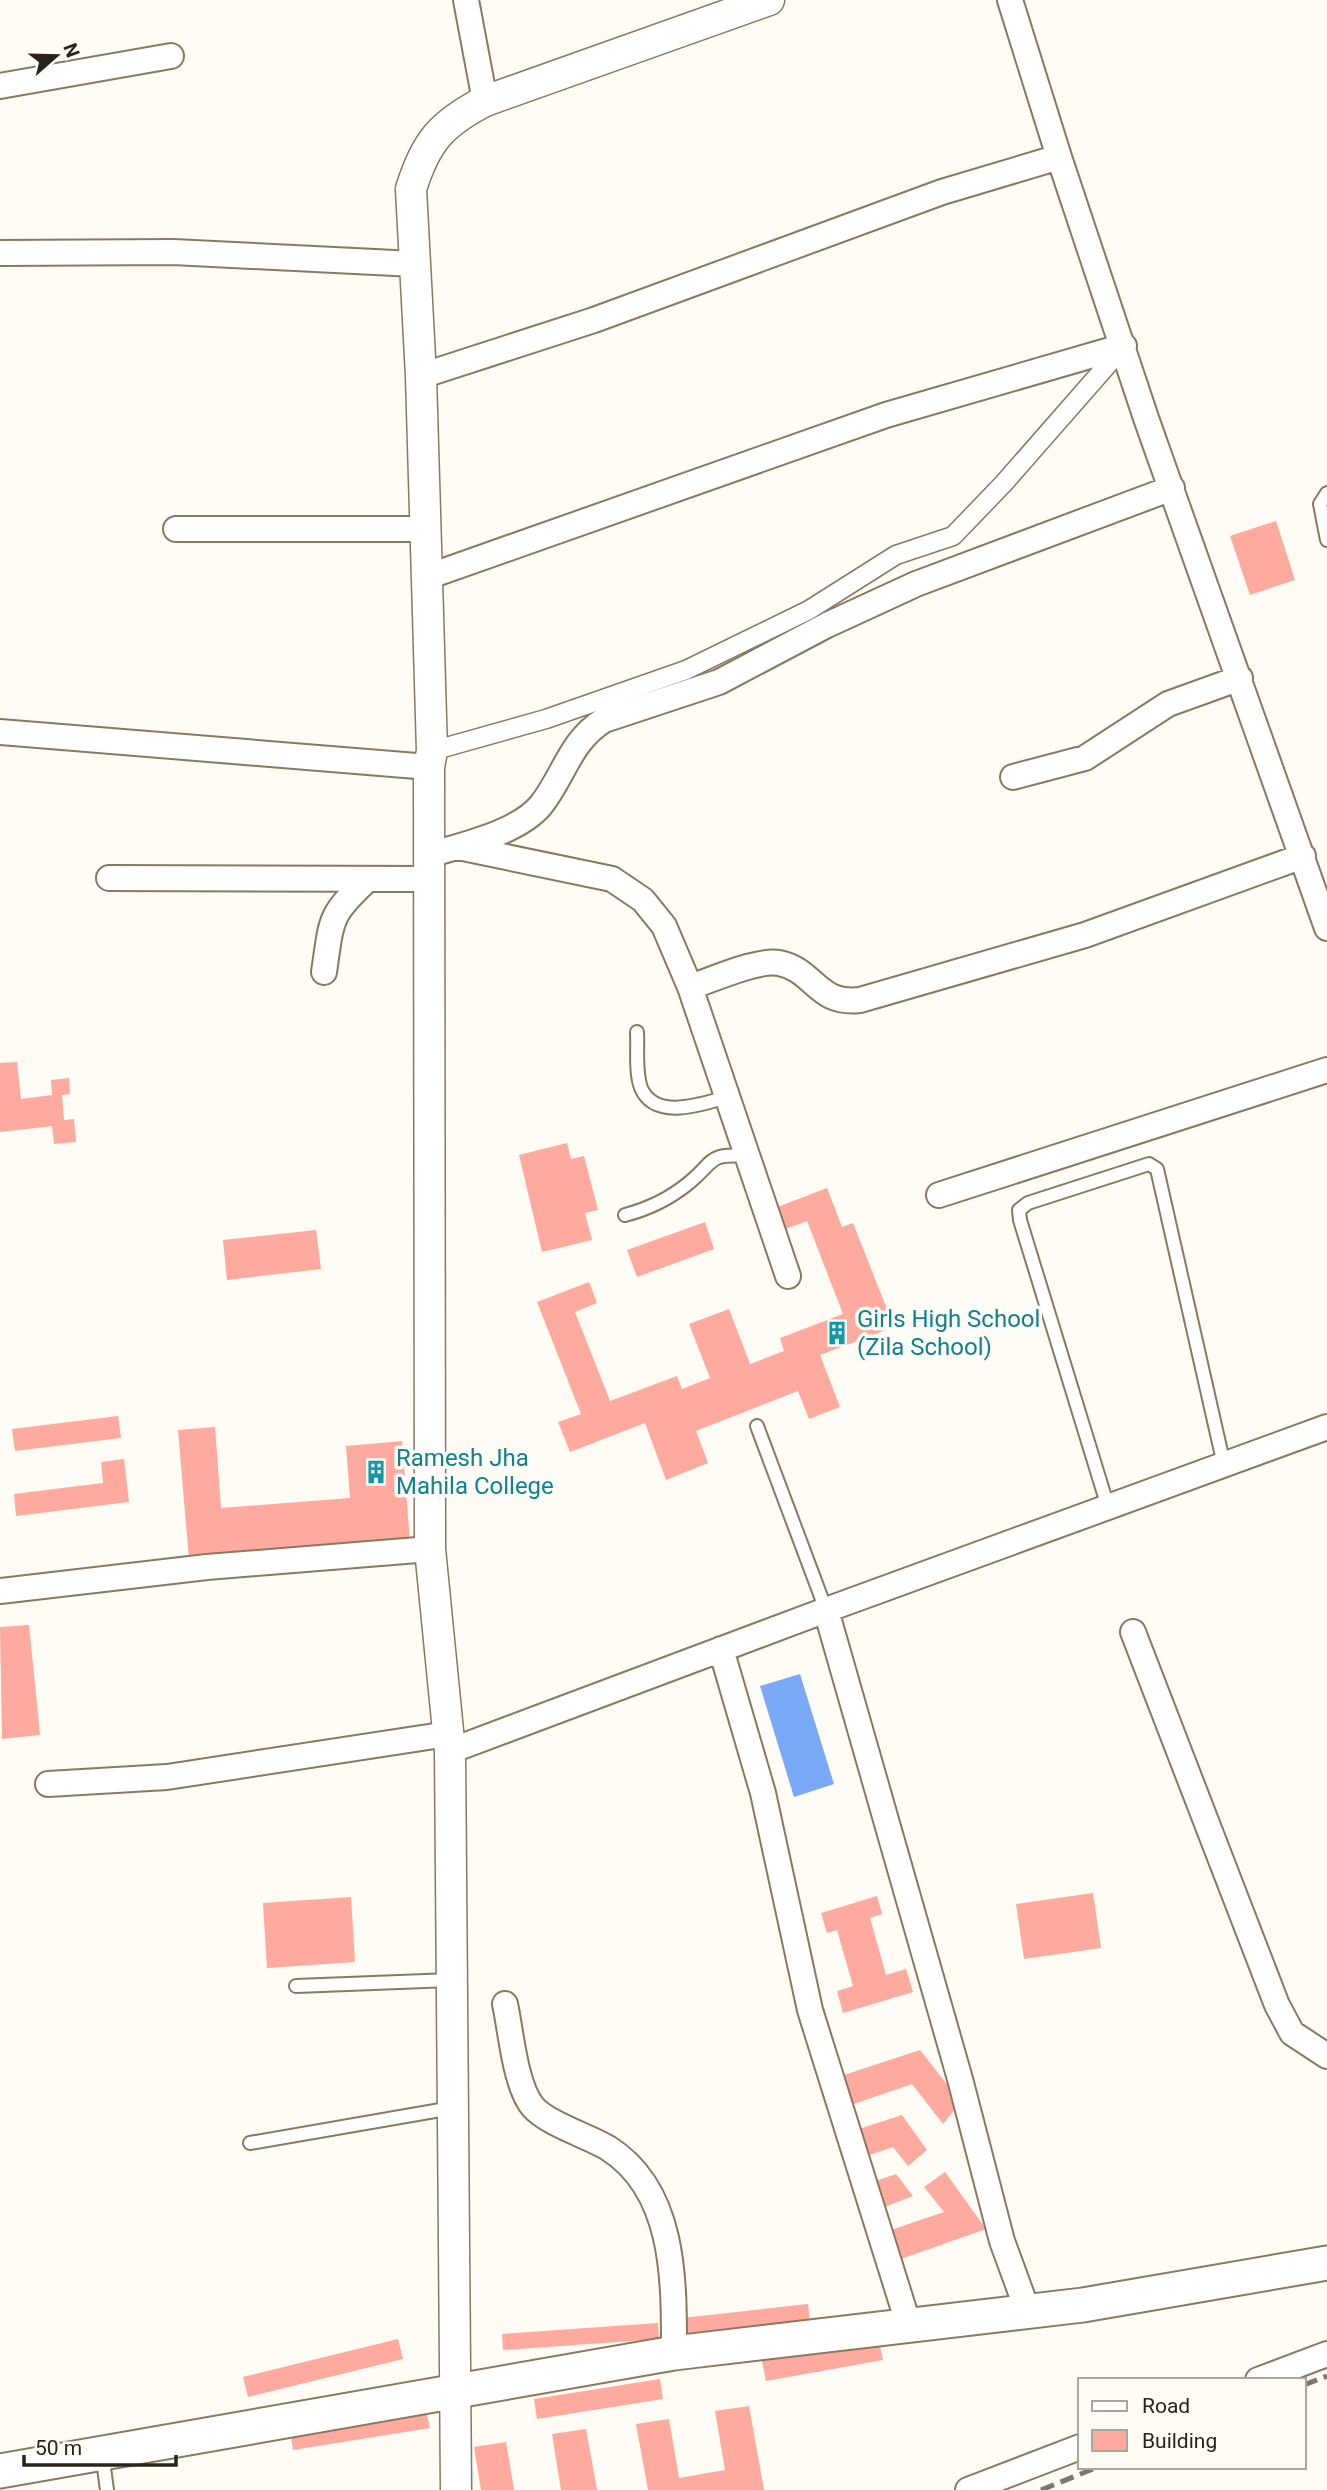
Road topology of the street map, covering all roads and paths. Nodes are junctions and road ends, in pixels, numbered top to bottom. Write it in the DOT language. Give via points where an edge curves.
graph roads {
  1 [pos="466,0"];
  2 [pos="769,0"];
  3 [pos="1010,0"];
  4 [pos="171,56"];
  5 [pos="0,86"];
  6 [pos="485,101"];
  7 [pos="1059,157"];
  8 [pos="0,253"];
  9 [pos="415,264"];
  10 [pos="1124,346"];
  11 [pos="421,376"];
  12 [pos="1172,488"];
  13 [pos="1327,493"];
  14 [pos="176,529"];
  15 [pos="425,529"];
  16 [pos="1327,540"];
  17 [pos="427,577"];
  18 [pos="1240,678"];
  19 [pos="0,732"];
  20 [pos="430,759"];
  21 [pos="1013,776"];
  22 [pos="457,847"];
  23 [pos="1303,856"];
  24 [pos="429,867"];
  25 [pos="108,878"];
  26 [pos="368,878"];
  27 [pos="1327,928"];
  28 [pos="324,972"];
  29 [pos="690,987"];
  30 [pos="637,1032"];
  31 [pos="1327,1070"];
  32 [pos="727,1097"];
  33 [pos="747,1156"];
  34 [pos="939,1195"];
  35 [pos="625,1214"];
  36 [pos="788,1276"];
  37 [pos="757,1426"];
  38 [pos="1327,1427"];
  39 [pos="1224,1465"];
  40 [pos="1108,1507"];
  41 [pos="430,1549"];
  42 [pos="0,1591"];
  43 [pos="826,1609"];
  44 [pos="1133,1632"];
  45 [pos="721,1649"];
  46 [pos="449,1743"];
  47 [pos="48,1784"];
  48 [pos="451,1980"];
  49 [pos="296,1986"];
  50 [pos="505,2004"];
  51 [pos="1327,2056"];
  52 [pos="452,2108"];
  53 [pos="250,2143"];
  54 [pos="1327,2263"];
  55 [pos="1028,2312"];
  56 [pos="909,2326"];
  57 [pos="674,2353"];
  58 [pos="1327,2354"];
  59 [pos="1263,2378"];
  60 [pos="454,2390"];
  61 [pos="1078,2448"];
  62 [pos="102,2452"];
  63 [pos="0,2471"];
  64 [pos="107,2490"];
  65 [pos="456,2490"];
  66 [pos="968,2490"];
  1 -- 6 [label="street"];
  2 -- 6 [label="street"];
  3 -- 7 [label="street"];
  4 -- 5 [label="street"];
  6 -- 9 [label="street" via="435,134 419,163 411,189"];
  7 -- 10 [label="street"];
  7 -- 11 [label="street" via="942,192 594,320"];
  8 -- 9 [label="street" via="173,252"];
  9 -- 11 [label="street"];
  10 -- 12 [label="street"];
  10 -- 17 [label="street" via="886,415"];
  10 -- 20 [label="street" via="953,536 897,555 809,610 686,670"];
  11 -- 15 [label="street"];
  12 -- 18 [label="street"];
  12 -- 22 [label="street" via="916,584 719,682 604,720 587,730 541,805 490,836"];
  13 -- 16 [label="lane" via="1320,504"];
  14 -- 15 [label="street"];
  15 -- 17 [label="street"];
  17 -- 20 [label="street"];
  18 -- 21 [label="street" via="1168,704 1085,758"];
  18 -- 23 [label="street"];
  19 -- 20 [label="street"];
  20 -- 24 [label="street"];
  22 -- 24 [label="street"];
  22 -- 29 [label="street" via="600,876 627,887 664,926"];
  23 -- 27 [label="street"];
  23 -- 29 [label="street" via="1085,935 860,1000 835,1000 792,967 777,962"];
  24 -- 26 [label="street"];
  24 -- 41 [label="street"];
  25 -- 26 [label="street"];
  26 -- 28 [label="street" via="332,918"];
  29 -- 32 [label="street"];
  30 -- 32 [label="lane" via="641,1087 650,1101 669,1108 691,1108"];
  31 -- 34 [label="street"];
  32 -- 33 [label="street"];
  33 -- 35 [label="lane" via="712,1159 688,1184 641,1211"];
  33 -- 36 [label="street"];
  37 -- 43 [label="lane"];
  38 -- 39 [label="street"];
  39 -- 40 [label="street"];
  39 -- 40 [label="lane" via="1157,1169 1149,1164 1028,1203 1020,1210 1020,1220"];
  40 -- 43 [label="street"];
  41 -- 42 [label="street" via="208,1567"];
  41 -- 46 [label="street"];
  43 -- 45 [label="street"];
  43 -- 55 [label="street" via="1002,2241"];
  44 -- 51 [label="street" via="1277,2005 1292,2033"];
  45 -- 46 [label="street"];
  45 -- 56 [label="street" via="763,1793 810,2010"];
  46 -- 47 [label="street" via="167,1777"];
  46 -- 48 [label="street"];
  48 -- 49 [label="lane"];
  48 -- 52 [label="street"];
  50 -- 57 [label="street" via="520,2079 533,2108 623,2159 649,2192 673,2265"];
  52 -- 53 [label="lane"];
  52 -- 60 [label="street"];
  54 -- 55 [label="main road"];
  55 -- 56 [label="main road"];
  56 -- 57 [label="main road"];
  57 -- 60 [label="main road"];
  58 -- 59 [label="street"];
  60 -- 62 [label="main road"];
  60 -- 65 [label="street"];
  61 -- 66 [label="street"];
  62 -- 63 [label="main road"];
  62 -- 64 [label="lane"];
}
